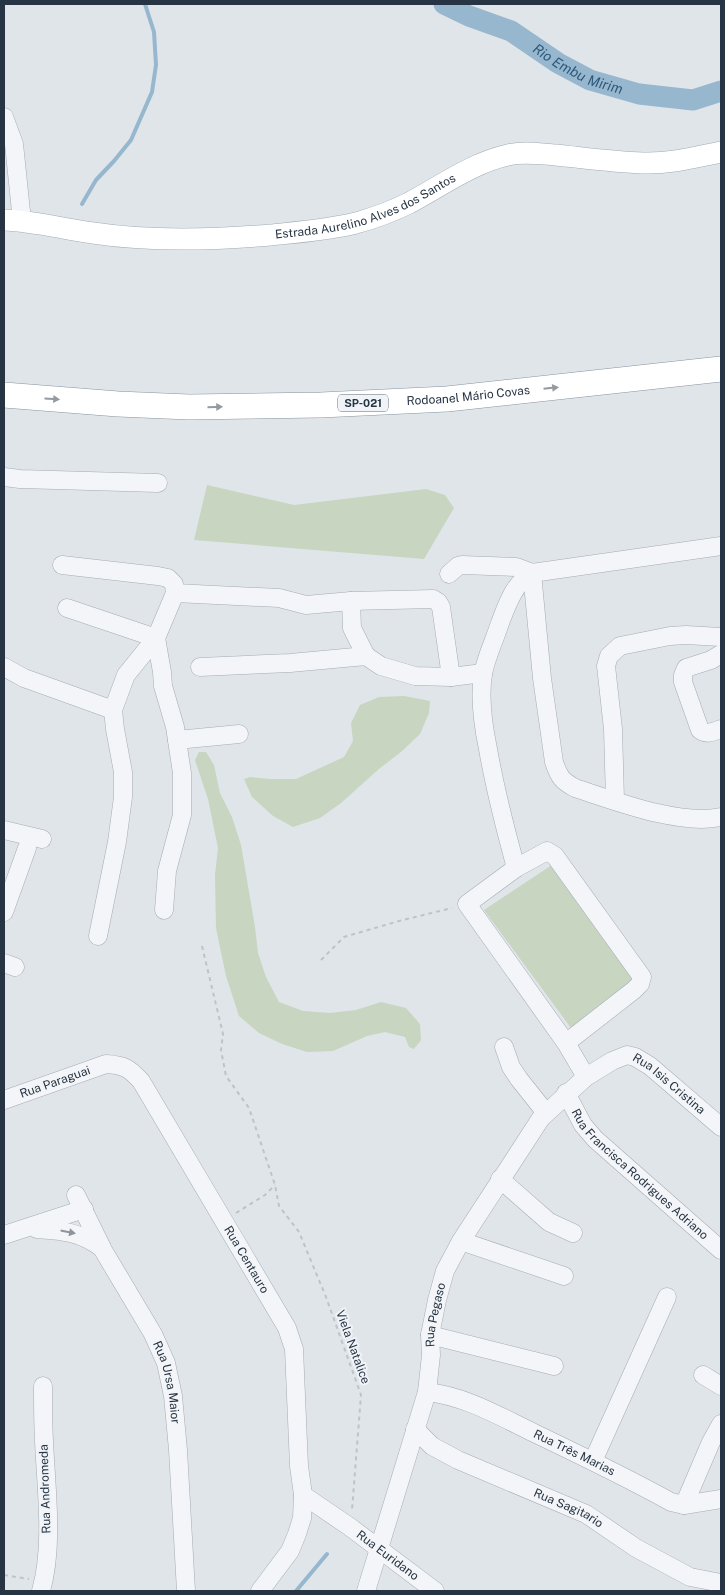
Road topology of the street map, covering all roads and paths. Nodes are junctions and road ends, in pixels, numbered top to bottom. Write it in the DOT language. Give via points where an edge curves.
graph roads {
  1 [pos="4,118"];
  2 [pos="721,152"];
  3 [pos="13,220"];
  4 [pos="721,369"];
  5 [pos="4,395"];
  6 [pos="4,477"];
  7 [pos="158,483"];
  8 [pos="721,546"];
  9 [pos="62,565"];
  10 [pos="532,573"];
  11 [pos="449,574"];
  12 [pos="175,593"];
  13 [pos="351,601"];
  14 [pos="67,608"];
  15 [pos="721,637"];
  16 [pos="156,638"];
  17 [pos="721,654"];
  18 [pos="366,656"];
  19 [pos="4,667"];
  20 [pos="200,667"];
  21 [pos="483,673"];
  22 [pos="452,676"];
  23 [pos="113,710"];
  24 [pos="721,729"];
  25 [pos="239,734"];
  26 [pos="178,740"];
  27 [pos="615,800"];
  28 [pos="721,817"];
  29 [pos="4,830"];
  30 [pos="42,839"];
  31 [pos="27,848"];
  32 [pos="516,868"];
  33 [pos="467,904"];
  34 [pos="164,910"];
  35 [pos="4,912"];
  36 [pos="98,936"];
  37 [pos="202,946"];
  38 [pos="320,960"];
  39 [pos="566,1043"];
  40 [pos="504,1047"];
  41 [pos="106,1064"];
  42 [pos="586,1077"];
  43 [pos="566,1093"];
  44 [pos="4,1100"];
  45 [pos="546,1112"];
  46 [pos="721,1127"];
  47 [pos="500,1179"];
  48 [pos="275,1185"];
  49 [pos="223,1219"];
  50 [pos="29,1228"];
  51 [pos="573,1234"];
  52 [pos="4,1235"];
  53 [pos="461,1241"];
  54 [pos="103,1250"];
  55 [pos="721,1250"];
  56 [pos="564,1276"];
  57 [pos="667,1297"];
  58 [pos="430,1335"];
  59 [pos="554,1366"];
  60 [pos="704,1374"];
  61 [pos="43,1386"];
  62 [pos="721,1386"];
  63 [pos="427,1392"];
  64 [pos="721,1424"];
  65 [pos="415,1429"];
  66 [pos="593,1461"];
  67 [pos="303,1495"];
  68 [pos="721,1499"];
  69 [pos="684,1505"];
  70 [pos="302,1518"];
  71 [pos="346,1524"];
  72 [pos="379,1548"];
  73 [pos="4,1575"];
  74 [pos="721,1583"];
  75 [pos="42,1586"];
  76 [pos="186,1591"];
  77 [pos="260,1591"];
  78 [pos="366,1591"];
  79 [pos="435,1591"];
  1 -- 3 [label="street" via="14,144"];
  2 -- 3 [label="main road, Estrada Aurelino Alves dos Santos" via="644,164 545,154 508,155 467,170 386,213 357,223 293,233 215,239 139,238"];
  5 -- 4 [label="highway, Rodoanel Mário Covas / SP-021, one-way" via="189,407 321,405 447,398"];
  6 -- 7 [label="street"];
  8 -- 10 [label="street"];
  9 -- 12 [label="street" via="168,578 174,584"];
  10 -- 11 [label="street" via="516,567 462,565"];
  10 -- 21 [label="street" via="522,580 506,606"];
  10 -- 27 [label="street" via="542,678 558,773 564,782 575,788"];
  12 -- 13 [label="street" via="279,598 306,605"];
  12 -- 16 [label="street"];
  13 -- 18 [label="street" via="352,628"];
  13 -- 22 [label="street" via="427,598 438,602"];
  14 -- 16 [label="street"];
  15 -- 27 [label="street" via="686,635 653,638 620,646 609,656 606,666 613,729"];
  16 -- 23 [label="street" via="126,674"];
  16 -- 26 [label="street" via="163,686"];
  17 -- 24 [label="street" via="686,668 683,682 700,730 710,733"];
  18 -- 20 [label="street"];
  18 -- 22 [label="street" via="381,666 415,676"];
  19 -- 23 [label="street" via="24,678"];
  21 -- 22 [label="street"];
  21 -- 32 [label="street" via="484,729 495,788"];
  23 -- 36 [label="street" via="123,772 123,798"];
  25 -- 26 [label="street"];
  26 -- 34 [label="street" via="182,815 167,871"];
  27 -- 28 [label="street" via="692,819"];
  29 -- 30 [label="street"];
  31 -- 35 [label="street"];
  32 -- 33 [label="street"];
  32 -- 39 [label="street" via="547,851 555,856 642,977 634,990"];
  33 -- 38 [label="path" via="344,937"];
  33 -- 39 [label="street"];
  37 -- 48 [label="path, Viela Natalice" via="223,1034 221,1050 226,1076 249,1108"];
  39 -- 42 [label="street"];
  40 -- 45 [label="street" via="511,1067"];
  41 -- 44 [label="street, Rua Paraguai"];
  41 -- 49 [label="street, Rua Centauro" via="122,1065 141,1081"];
  42 -- 43 [label="street, Rua Pegaso"];
  42 -- 46 [label="street, Rua Isis Cristina" via="612,1061 627,1055 635,1057"];
  43 -- 45 [label="street, Rua Pegaso"];
  43 -- 55 [label="street, Rua Francisca Rodrigues Adriano" via="583,1125 595,1139"];
  45 -- 47 [label="street, Rua Pegaso"];
  47 -- 51 [label="street" via="549,1222"];
  47 -- 53 [label="street, Rua Pegaso"];
  48 -- 49 [label="path" via="253,1204"];
  48 -- 71 [label="path, Viela Natalice" via="279,1206 299,1232 326,1297 361,1395"];
  49 -- 67 [label="street, Rua Centauro" via="275,1305 294,1349 298,1466"];
  50 -- 52 [label="street"];
  50 -- 54 [label="street, one-way" via="78,1234"];
  50 -- 54 [label="street, Rua Ursa Maior" via="80,1202"];
  53 -- 56 [label="street"];
  53 -- 58 [label="street, Rua Pegaso" via="445,1271"];
  54 -- 76 [label="street, Rua Ursa Maior" via="153,1334 166,1363 177,1441"];
  57 -- 66 [label="street"];
  58 -- 59 [label="street"];
  58 -- 63 [label="street, Rua Pegaso"];
  60 -- 62 [label="street"];
  61 -- 75 [label="street, Rua Andromeda" via="49,1519"];
  63 -- 65 [label="street, Rua Pegaso"];
  63 -- 66 [label="street, Rua Três Marias" via="479,1407"];
  64 -- 69 [label="street"];
  65 -- 72 [label="street, Rua Pegaso"];
  65 -- 74 [label="street, Rua Sagitario" via="432,1446 458,1460 586,1514 636,1548 690,1577"];
  66 -- 69 [label="street, Rua Três Marias" via="671,1502"];
  67 -- 70 [label="street, Rua Centauro"];
  67 -- 71 [label="street, Rua Euridano"];
  68 -- 69 [label="street, Rua Três Marias"];
  70 -- 71 [label="street"];
  70 -- 77 [label="street, Rua Centauro" via="290,1551"];
  71 -- 72 [label="street, Rua Euridano"];
  72 -- 78 [label="street, Rua Pegaso"];
  72 -- 79 [label="street, Rua Euridano"];
  73 -- 75 [label="path"];
}
